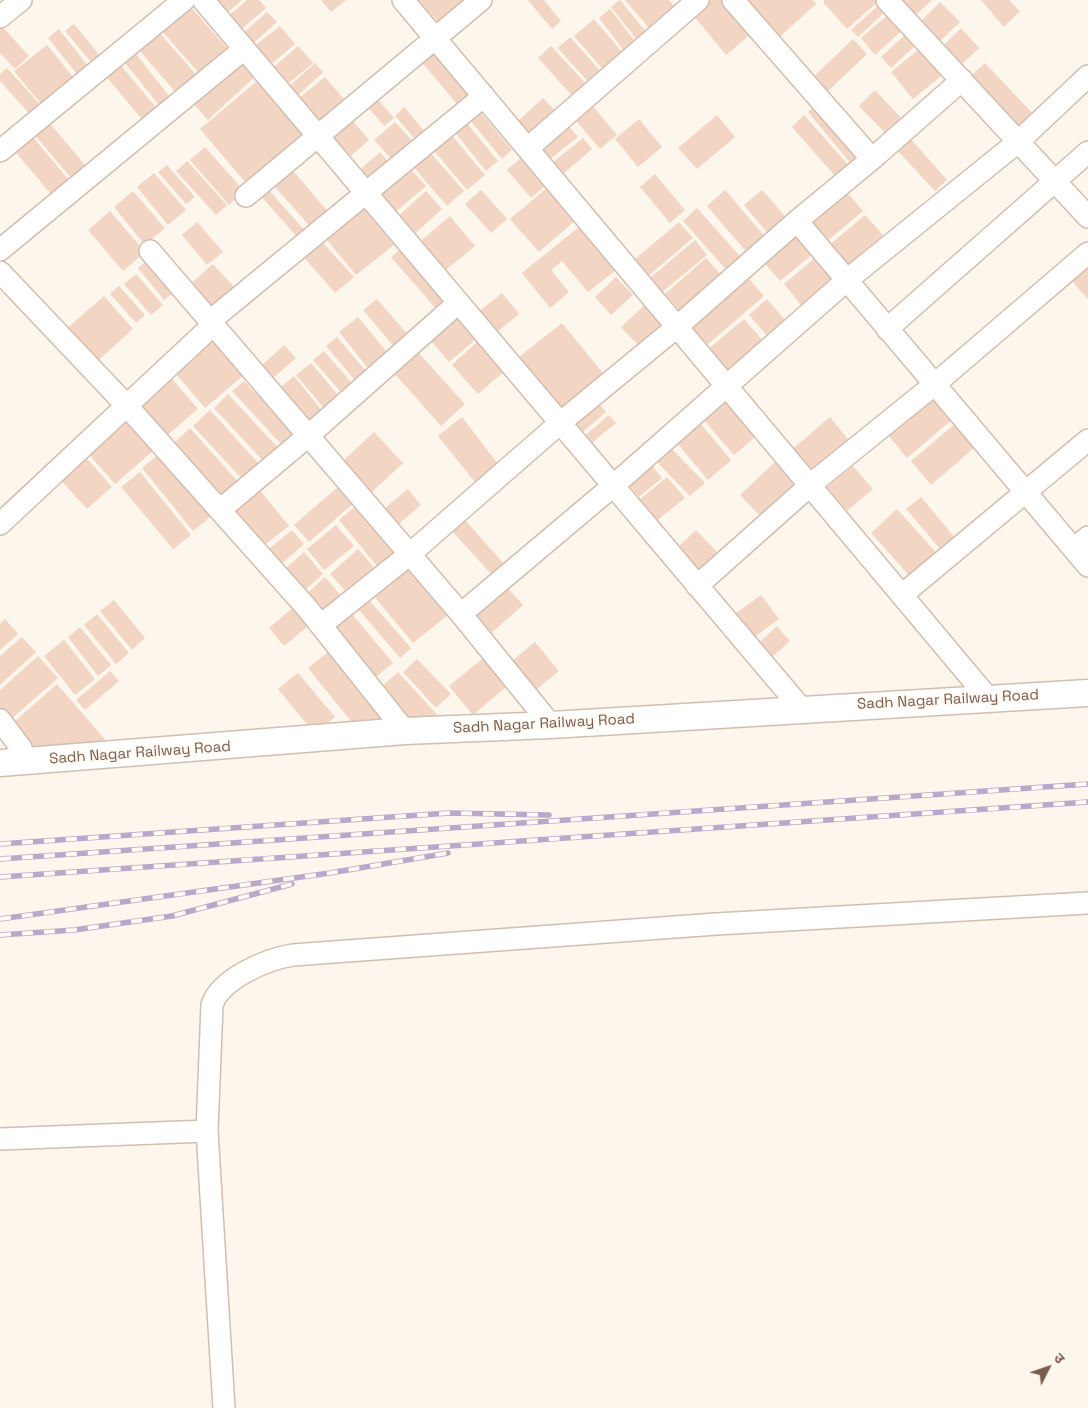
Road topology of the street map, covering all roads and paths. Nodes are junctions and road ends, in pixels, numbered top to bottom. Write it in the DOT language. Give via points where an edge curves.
graph roads {
  1 [pos="21,0"];
  2 [pos="184,0"];
  3 [pos="203,0"];
  4 [pos="403,0"];
  5 [pos="480,0"];
  6 [pos="698,0"];
  7 [pos="732,0"];
  8 [pos="888,0"];
  9 [pos="0,17"];
  10 [pos="434,37"];
  11 [pos="244,49"];
  12 [pos="1088,76"];
  13 [pos="962,80"];
  14 [pos="484,96"];
  15 [pos="318,137"];
  16 [pos="1019,141"];
  17 [pos="528,148"];
  18 [pos="0,151"];
  19 [pos="1088,152"];
  20 [pos="872,160"];
  21 [pos="1054,181"];
  22 [pos="366,195"];
  23 [pos="246,196"];
  24 [pos="1088,217"];
  25 [pos="797,221"];
  26 [pos="0,250"];
  27 [pos="150,251"];
  28 [pos="1088,253"];
  29 [pos="0,272"];
  30 [pos="846,280"];
  31 [pos="458,303"];
  32 [pos="211,323"];
  33 [pos="678,326"];
  34 [pos="887,329"];
  35 [pos="935,384"];
  36 [pos="727,386"];
  37 [pos="127,406"];
  38 [pos="560,423"];
  39 [pos="308,436"];
  40 [pos="1088,440"];
  41 [pos="613,486"];
  42 [pos="810,486"];
  43 [pos="1025,493"];
  44 [pos="220,510"];
  45 [pos="0,524"];
  46 [pos="1081,543"];
  47 [pos="410,554"];
  48 [pos="1088,566"];
  49 [pos="697,586"];
  50 [pos="902,595"];
  51 [pos="461,614"];
  52 [pos="321,625"];
  53 [pos="1088,693"];
  54 [pos="988,698"];
  55 [pos="801,708"];
  56 [pos="0,720"];
  57 [pos="551,725"];
  58 [pos="405,731"];
  59 [pos="12,762"];
  60 [pos="1088,902"];
  61 [pos="207,1131"];
  62 [pos="0,1139"];
  63 [pos="224,1408"];
  1 -- 9 [label="street"];
  2 -- 18 [label="street"];
  3 -- 11 [label="street"];
  4 -- 10 [label="street"];
  5 -- 10 [label="street"];
  6 -- 17 [label="street"];
  7 -- 20 [label="street"];
  8 -- 13 [label="street"];
  10 -- 14 [label="street"];
  10 -- 15 [label="street"];
  11 -- 15 [label="street"];
  11 -- 26 [label="street"];
  12 -- 16 [label="street"];
  13 -- 16 [label="street"];
  13 -- 20 [label="street"];
  14 -- 17 [label="street"];
  14 -- 22 [label="street"];
  15 -- 22 [label="street"];
  15 -- 23 [label="street"];
  16 -- 21 [label="street"];
  16 -- 30 [label="street"];
  17 -- 33 [label="street"];
  19 -- 21 [label="street"];
  20 -- 25 [label="street"];
  21 -- 24 [label="street"];
  21 -- 34 [label="street"];
  22 -- 31 [label="street"];
  22 -- 32 [label="street"];
  25 -- 30 [label="street"];
  25 -- 33 [label="street"];
  27 -- 32 [label="street"];
  28 -- 35 [label="street"];
  29 -- 37 [label="street"];
  30 -- 34 [label="street"];
  30 -- 36 [label="street"];
  31 -- 38 [label="street"];
  31 -- 39 [label="street"];
  32 -- 37 [label="street"];
  32 -- 39 [label="street"];
  33 -- 36 [label="street"];
  33 -- 38 [label="street"];
  34 -- 35 [label="street"];
  35 -- 42 [label="street"];
  35 -- 43 [label="street"];
  36 -- 41 [label="street"];
  36 -- 42 [label="street"];
  37 -- 44 [label="street"];
  37 -- 45 [label="street"];
  38 -- 41 [label="street"];
  38 -- 47 [label="street"];
  39 -- 44 [label="street"];
  39 -- 47 [label="street"];
  40 -- 43 [label="street"];
  41 -- 49 [label="street"];
  41 -- 51 [label="street"];
  42 -- 49 [label="street"];
  42 -- 50 [label="street"];
  43 -- 46 [label="street"];
  43 -- 50 [label="street"];
  44 -- 52 [label="street"];
  46 -- 48 [label="street"];
  47 -- 51 [label="street"];
  47 -- 52 [label="street"];
  49 -- 55 [label="street"];
  50 -- 54 [label="street"];
  51 -- 57 [label="street"];
  52 -- 58 [label="street"];
  53 -- 54 [label="street, Sadh Nagar Railway Road"];
  54 -- 55 [label="street, Sadh Nagar Railway Road"];
  55 -- 57 [label="street, Sadh Nagar Railway Road"];
  56 -- 59 [label="street" via="21,748"];
  57 -- 58 [label="street, Sadh Nagar Railway Road"];
  58 -- 59 [label="street, Sadh Nagar Railway Road"];
  60 -- 61 [label="street" via="716,924 277,958 226,985 214,999"];
  61 -- 62 [label="street"];
  61 -- 63 [label="street"];
}
